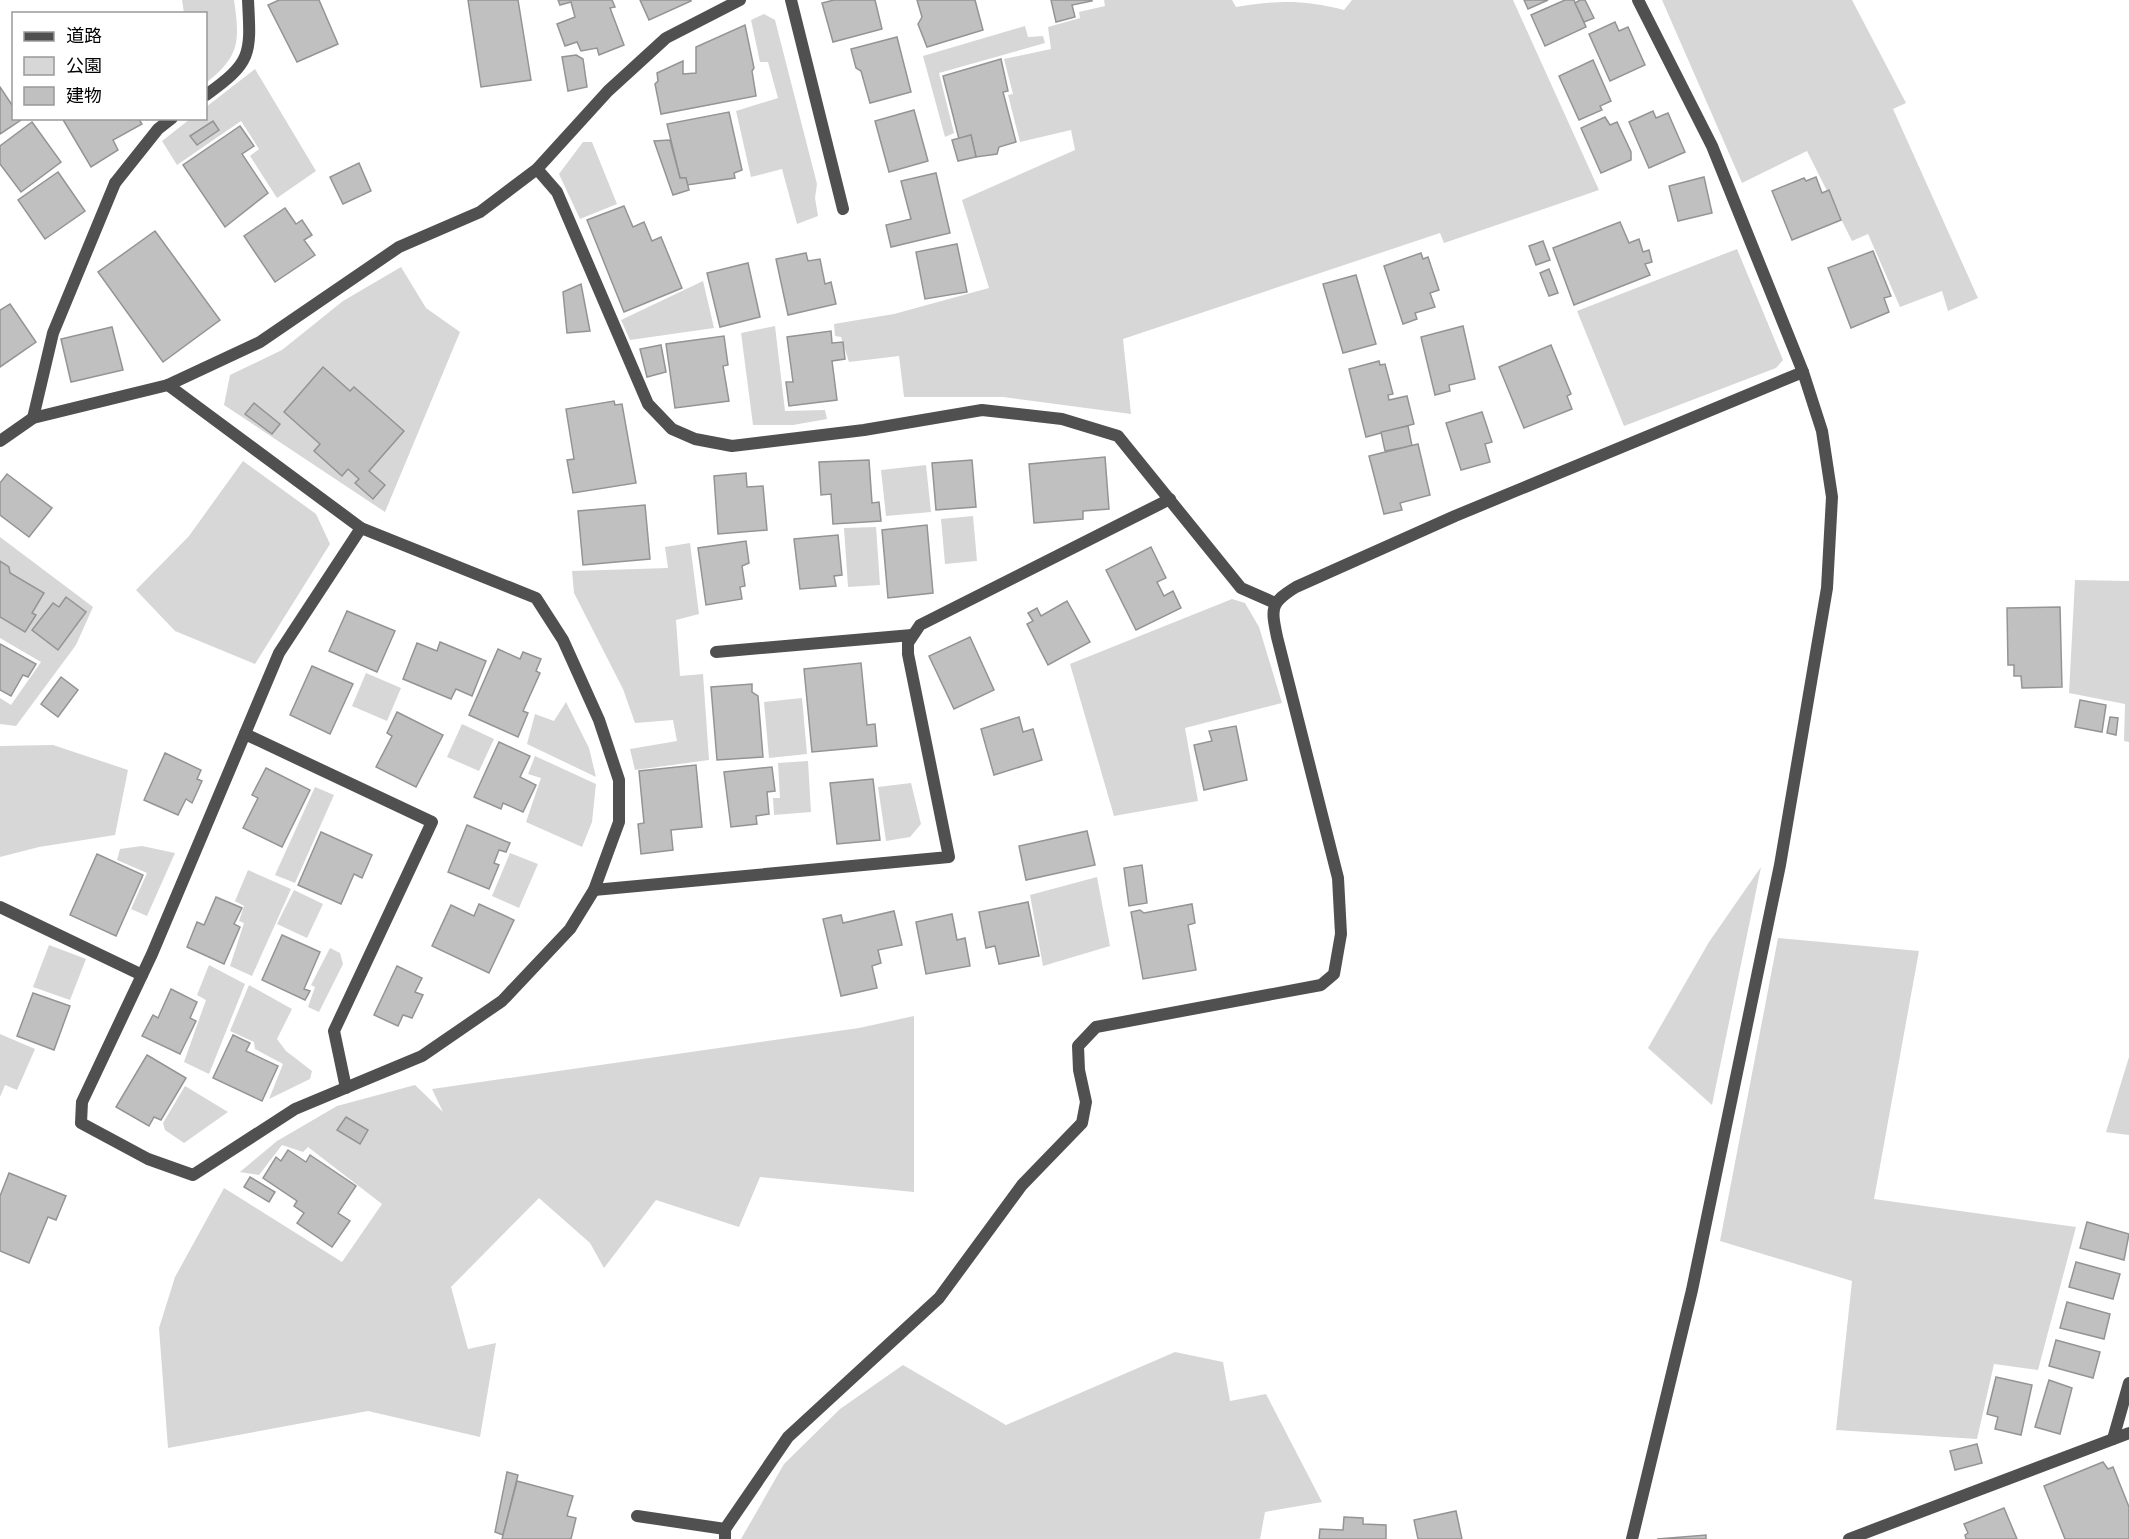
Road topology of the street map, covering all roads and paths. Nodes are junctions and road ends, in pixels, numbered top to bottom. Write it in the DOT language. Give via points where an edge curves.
graph roads {
  1 [pos="248,0"];
  2 [pos="740,0"];
  3 [pos="791,0"];
  4 [pos="1638,0"];
  5 [pos="207,94"];
  6 [pos="169,120"];
  7 [pos="537,169"];
  8 [pos="843,209"];
  9 [pos="1803,372"];
  10 [pos="168,385"];
  11 [pos="33,418"];
  12 [pos="0,441"];
  13 [pos="1170,500"];
  14 [pos="361,528"];
  15 [pos="1275,603"];
  16 [pos="912,635"];
  17 [pos="716,652"];
  18 [pos="245,734"];
  19 [pos="594,890"];
  20 [pos="0,907"];
  21 [pos="142,975"];
  22 [pos="346,1088"];
  23 [pos="2129,1383"];
  24 [pos="2129,1433"];
  25 [pos="2114,1439"];
  26 [pos="637,1516"];
  27 [pos="725,1534"];
  28 [pos="1632,1539"];
  29 [pos="1849,1539"];
  1 -- 5 [label="street" via="250,42 245,61"];
  2 -- 7 [label="street" via="666,38 608,91"];
  3 -- 8 [label="street"];
  4 -- 9 [label="street" via="1712,146"];
  6 -- 11 [label="street" via="115,183 53,333"];
  7 -- 10 [label="street" via="480,212 399,247 260,342"];
  7 -- 13 [label="street" via="557,192 648,404 672,429 695,439 732,446 982,410 1062,419 1118,436"];
  9 -- 15 [label="street" via="1455,516 1296,587"];
  9 -- 28 [label="street" via="1822,431 1832,497 1827,588 1780,865 1692,1290"];
  10 -- 11 [label="street"];
  10 -- 14 [label="street"];
  11 -- 12 [label="street"];
  13 -- 15 [label="street" via="1241,588"];
  13 -- 16 [label="street" via="920,625"];
  14 -- 18 [label="street" via="279,653"];
  14 -- 19 [label="street" via="536,598 563,640 599,720 619,780 619,822"];
  15 -- 27 [label="street" via="1272,610 1276,637 1338,878 1341,934 1334,974 1321,985 1096,1027 1078,1046 1086,1102 1082,1123 1022,1185 939,1298 788,1437"];
  16 -- 17 [label="street"];
  16 -- 19 [label="street" via="908,654 949,857"];
  18 -- 21 [label="street"];
  18 -- 22 [label="street" via="432,822 334,1031"];
  19 -- 22 [label="street" via="570,928 502,1001 422,1056"];
  20 -- 21 [label="street"];
  21 -- 22 [label="street" via="82,1102 81,1123 148,1159 193,1175 295,1109"];
  23 -- 25 [label="street"];
  24 -- 25 [label="street"];
  25 -- 29 [label="street"];
  26 -- 27 [label="street"];
}
